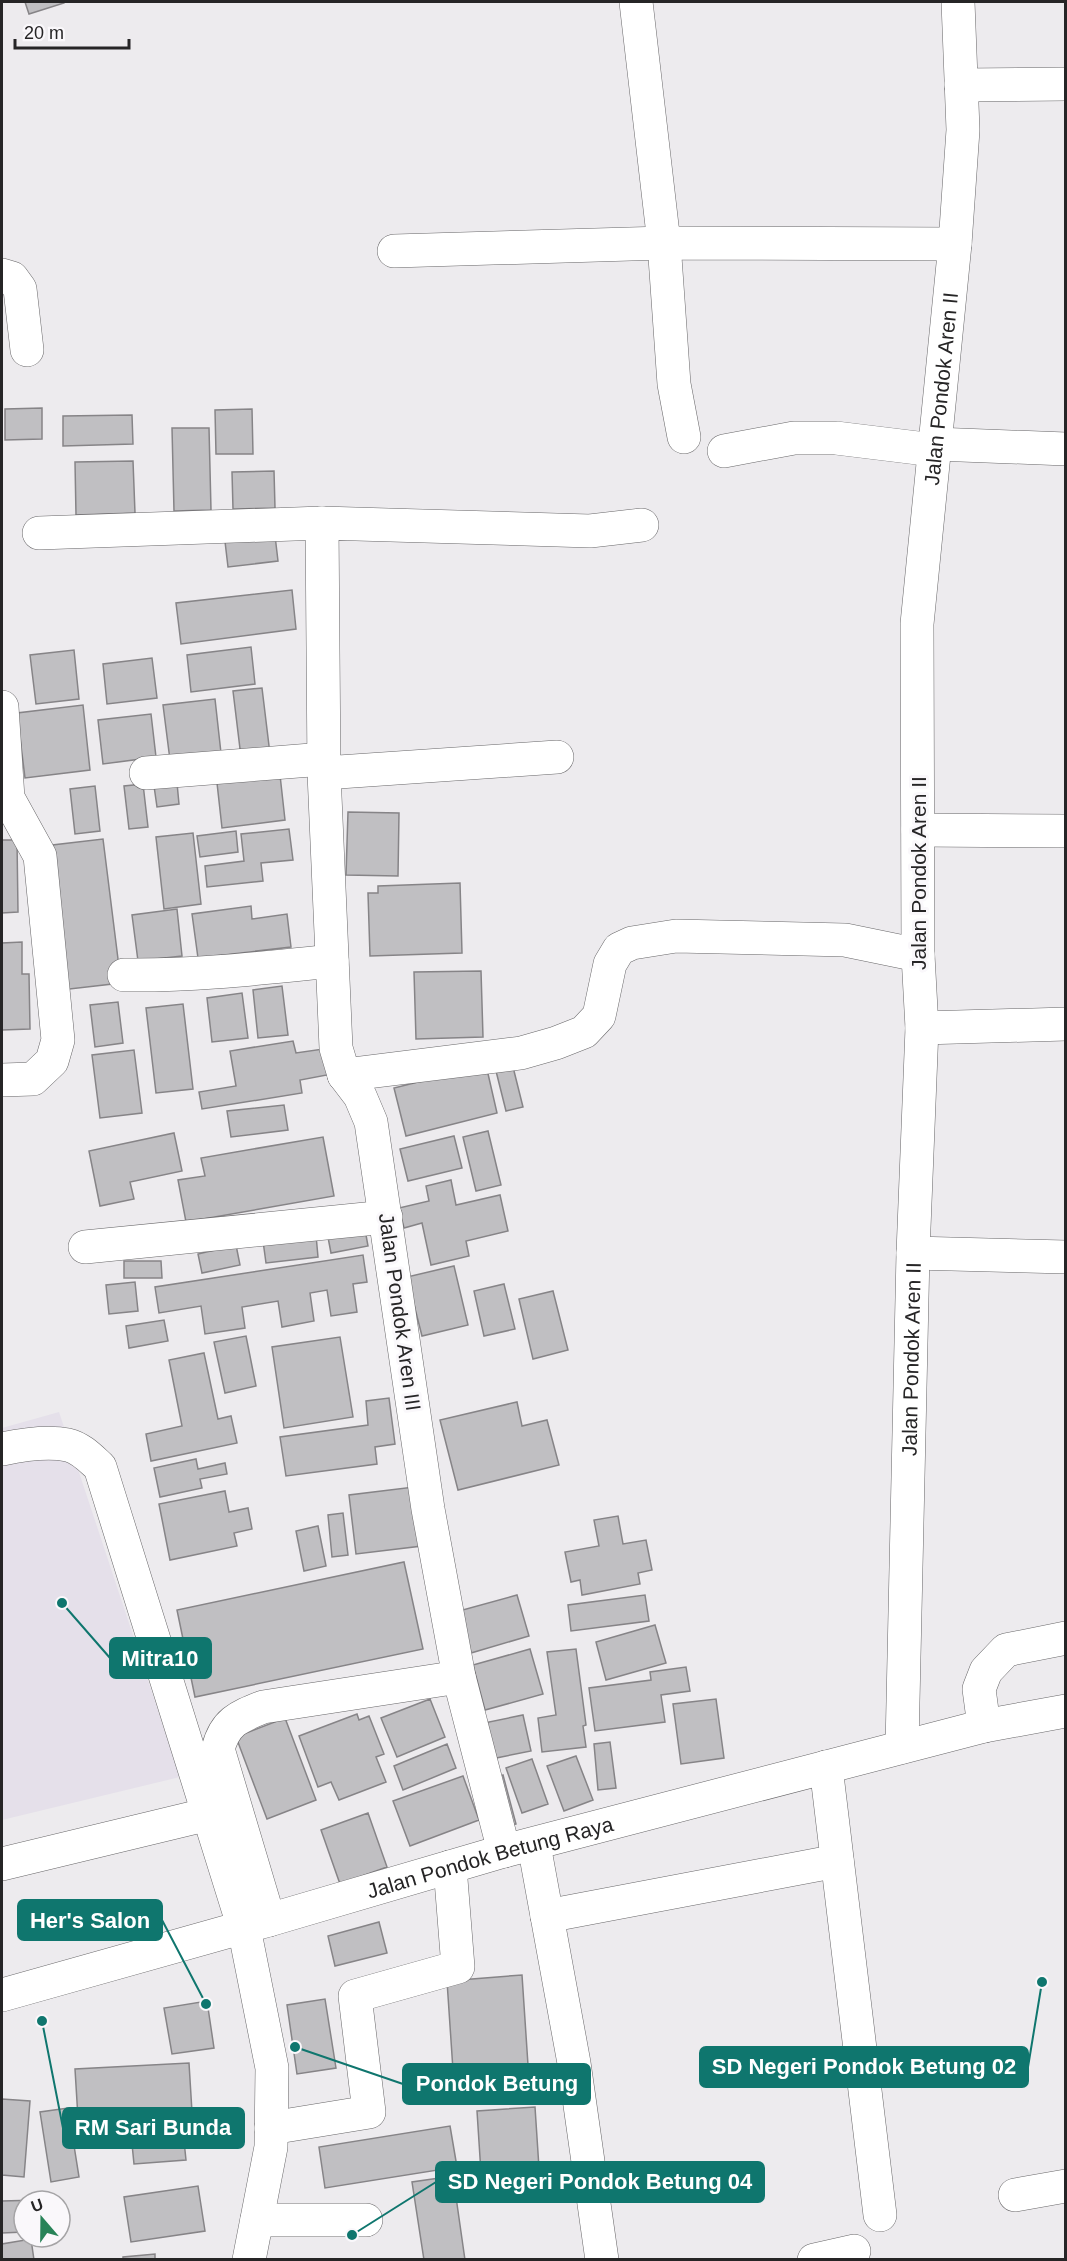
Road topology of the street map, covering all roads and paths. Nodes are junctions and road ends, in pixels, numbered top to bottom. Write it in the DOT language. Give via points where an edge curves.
graph roads {
  1 [pos="636,2"];
  2 [pos="958,2"];
  3 [pos="1065,84"];
  4 [pos="962,85"];
  5 [pos="664,243"];
  6 [pos="955,244"];
  7 [pos="394,250"];
  8 [pos="2,275"];
  9 [pos="27,350"];
  10 [pos="684,437"];
  11 [pos="935,447"];
  12 [pos="1065,449"];
  13 [pos="724,451"];
  14 [pos="322,523"];
  15 [pos="642,525"];
  16 [pos="39,533"];
  17 [pos="2,706"];
  18 [pos="557,757"];
  19 [pos="324,766"];
  20 [pos="146,773"];
  21 [pos="10,816"];
  22 [pos="918,830"];
  23 [pos="1065,831"];
  24 [pos="918,955"];
  25 [pos="332,961"];
  26 [pos="124,975"];
  27 [pos="1065,1024"];
  28 [pos="922,1028"];
  29 [pos="344,1075"];
  30 [pos="2,1080"];
  31 [pos="386,1217"];
  32 [pos="85,1247"];
  33 [pos="913,1253"];
  34 [pos="1065,1257"];
  35 [pos="2,1449"];
  36 [pos="1065,1638"];
  37 [pos="459,1677"];
  38 [pos="1065,1711"];
  39 [pos="984,1726"];
  40 [pos="902,1747"];
  41 [pos="826,1767"];
  42 [pos="208,1814"];
  43 [pos="519,1848"];
  44 [pos="837,1861"];
  45 [pos="2,1864"];
  46 [pos="450,1867"];
  47 [pos="547,1916"];
  48 [pos="256,1924"];
  49 [pos="2,1995"];
  50 [pos="271,2128"];
  51 [pos="1065,2186"];
  52 [pos="1015,2194"];
  53 [pos="880,2215"];
  54 [pos="257,2220"];
  55 [pos="366,2220"];
  56 [pos="854,2250"];
  57 [pos="246,2258"];
  58 [pos="602,2259"];
  59 [pos="814,2259"];
  1 -- 5 [label="street"];
  2 -- 4 [label="street, Jalan Pondok Aren II"];
  3 -- 4 [label="street"];
  4 -- 6 [label="street, Jalan Pondok Aren II"];
  5 -- 6 [label="street"];
  5 -- 7 [label="street"];
  5 -- 10 [label="street" via="674,384"];
  6 -- 11 [label="street, Jalan Pondok Aren II"];
  8 -- 9 [label="street" via="12,278 20,289"];
  11 -- 12 [label="street"];
  11 -- 13 [label="street" via="794,438"];
  11 -- 22 [label="street, Jalan Pondok Aren II" via="918,624"];
  14 -- 15 [label="street" via="590,531"];
  14 -- 16 [label="street"];
  14 -- 19 [label="street, Jalan Pondok Aren III"];
  17 -- 21 [label="street"];
  18 -- 19 [label="street"];
  19 -- 20 [label="street"];
  19 -- 25 [label="street, Jalan Pondok Aren III"];
  21 -- 30 [label="street" via="40,856 58,1040 52,1061 33,1079"];
  22 -- 23 [label="street"];
  22 -- 24 [label="street, Jalan Pondok Aren II"];
  24 -- 28 [label="street, Jalan Pondok Aren II"];
  24 -- 29 [label="street" via="845,940 676,936 632,943 619,949 610,964 598,1016 584,1032 521,1053"];
  25 -- 26 [label="street" via="166,976"];
  25 -- 29 [label="street, Jalan Pondok Aren III" via="336,1048"];
  27 -- 28 [label="street"];
  28 -- 33 [label="street, Jalan Pondok Aren II"];
  29 -- 31 [label="street, Jalan Pondok Aren III" via="360,1096 371,1122"];
  31 -- 32 [label="street"];
  31 -- 37 [label="street, Jalan Pondok Aren III" via="428,1509"];
  33 -- 34 [label="street"];
  33 -- 40 [label="street, Jalan Pondok Aren II"];
  35 -- 42 [label="street" via="22,1444 69,1445 100,1467"];
  36 -- 39 [label="street" via="1006,1650 986,1671 979,1689"];
  37 -- 43 [label="street, Jalan Pondok Aren III"];
  37 -- 48 [label="street" via="262,1707 233,1720 218,1749"];
  38 -- 39 [label="street, Jalan Pondok Betung Raya"];
  39 -- 40 [label="street, Jalan Pondok Betung Raya"];
  40 -- 41 [label="street, Jalan Pondok Betung Raya"];
  41 -- 43 [label="street, Jalan Pondok Betung Raya"];
  41 -- 44 [label="street"];
  42 -- 45 [label="street"];
  42 -- 48 [label="street"];
  43 -- 46 [label="street, Jalan Pondok Betung Raya"];
  43 -- 47 [label="street, Jalan Pondok Aren III"];
  44 -- 47 [label="street"];
  44 -- 53 [label="street"];
  46 -- 48 [label="street, Jalan Pondok Betung Raya"];
  46 -- 50 [label="street" via="458,1967 355,1995 369,2112"];
  47 -- 58 [label="street, Jalan Pondok Aren III" via="574,2063"];
  48 -- 49 [label="street, Jalan Pondok Betung Raya"];
  48 -- 50 [label="street" via="272,2068"];
  50 -- 54 [label="street"];
  51 -- 52 [label="street"];
  54 -- 55 [label="street"];
  54 -- 57 [label="street"];
  56 -- 59 [label="street"];
}
